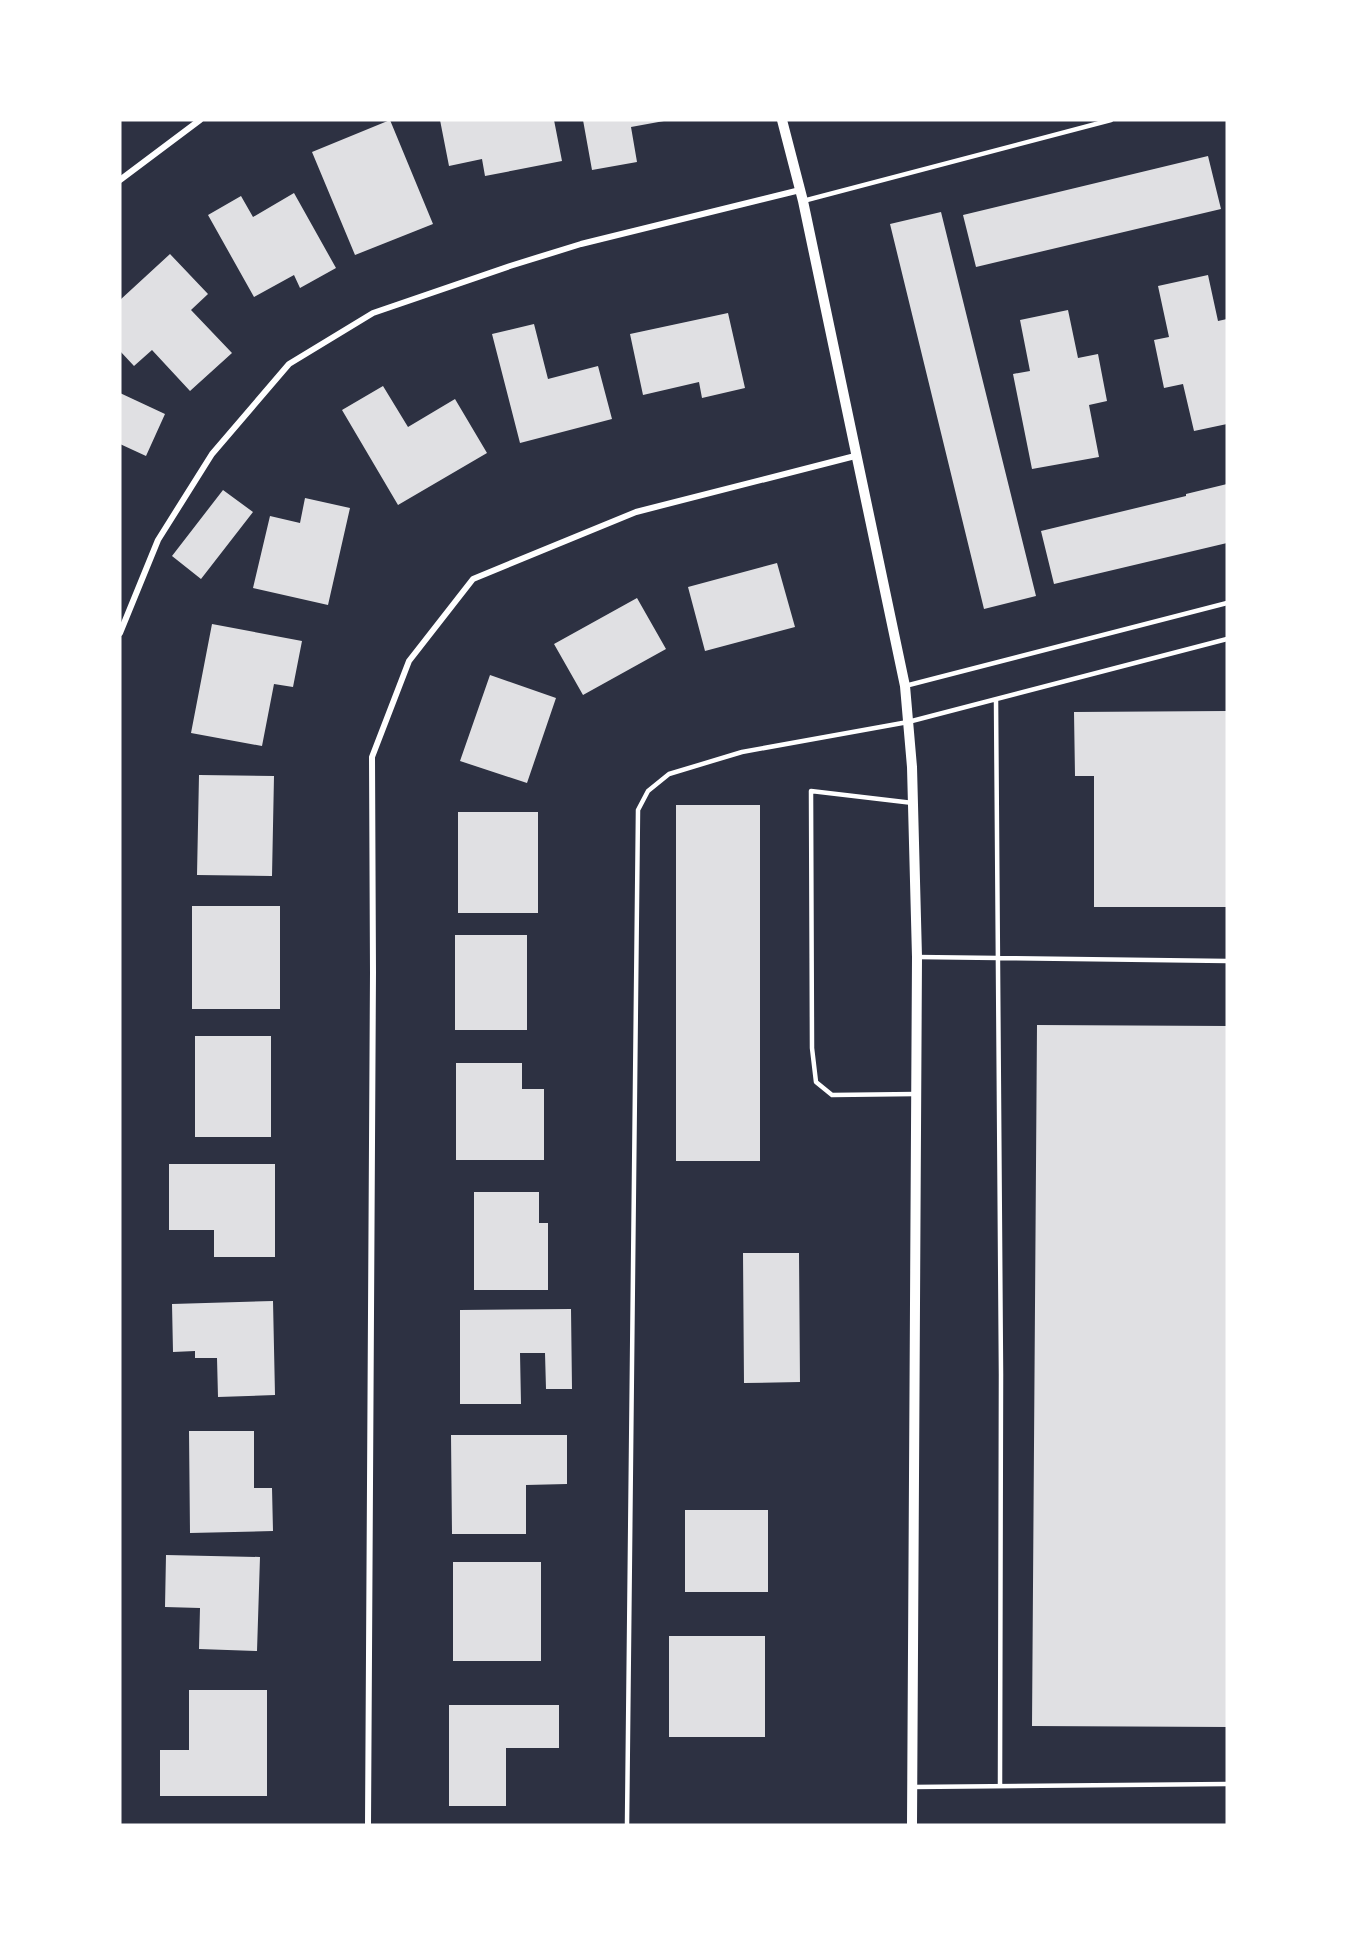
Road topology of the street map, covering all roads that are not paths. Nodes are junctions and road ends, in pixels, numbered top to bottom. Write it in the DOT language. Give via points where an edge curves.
graph roads {
  1 [pos="200,120"];
  2 [pos="782,120"];
  3 [pos="1111,120"];
  4 [pos="120,180"];
  5 [pos="801,195"];
  6 [pos="855,456"];
  7 [pos="1227,603"];
  8 [pos="120,633"];
  9 [pos="1227,639"];
  10 [pos="905,686"];
  11 [pos="996,699"];
  12 [pos="908,722"];
  13 [pos="913,804"];
  14 [pos="917,957"];
  15 [pos="997,958"];
  16 [pos="1227,961"];
  17 [pos="916,1094"];
  18 [pos="1227,1784"];
  19 [pos="1000,1786"];
  20 [pos="912,1787"];
  21 [pos="368,1825"];
  22 [pos="627,1825"];
  23 [pos="912,1825"];
  1 -- 4 [label="street"];
  2 -- 5 [label="street"];
  3 -- 5 [label="lane"];
  5 -- 6 [label="street"];
  5 -- 8 [label="street" via="581,244 510,266 373,313 289,364 212,454 158,540"];
  6 -- 10 [label="street"];
  6 -- 21 [label="street" via="636,512 473,579 409,661 372,757"];
  7 -- 10 [label="lane"];
  9 -- 11 [label="lane"];
  10 -- 12 [label="street"];
  11 -- 12 [label="lane"];
  11 -- 15 [label="lane"];
  12 -- 13 [label="street"];
  12 -- 22 [label="lane" via="742,752 669,774 648,791 638,810"];
  13 -- 14 [label="street"];
  13 -- 17 [label="lane" via="811,791 812,1048 816,1082 832,1095"];
  14 -- 15 [label="lane"];
  14 -- 17 [label="street"];
  15 -- 16 [label="lane"];
  15 -- 19 [label="lane"];
  17 -- 20 [label="street"];
  18 -- 19 [label="lane"];
  19 -- 20 [label="lane"];
  20 -- 23 [label="street"];
}
